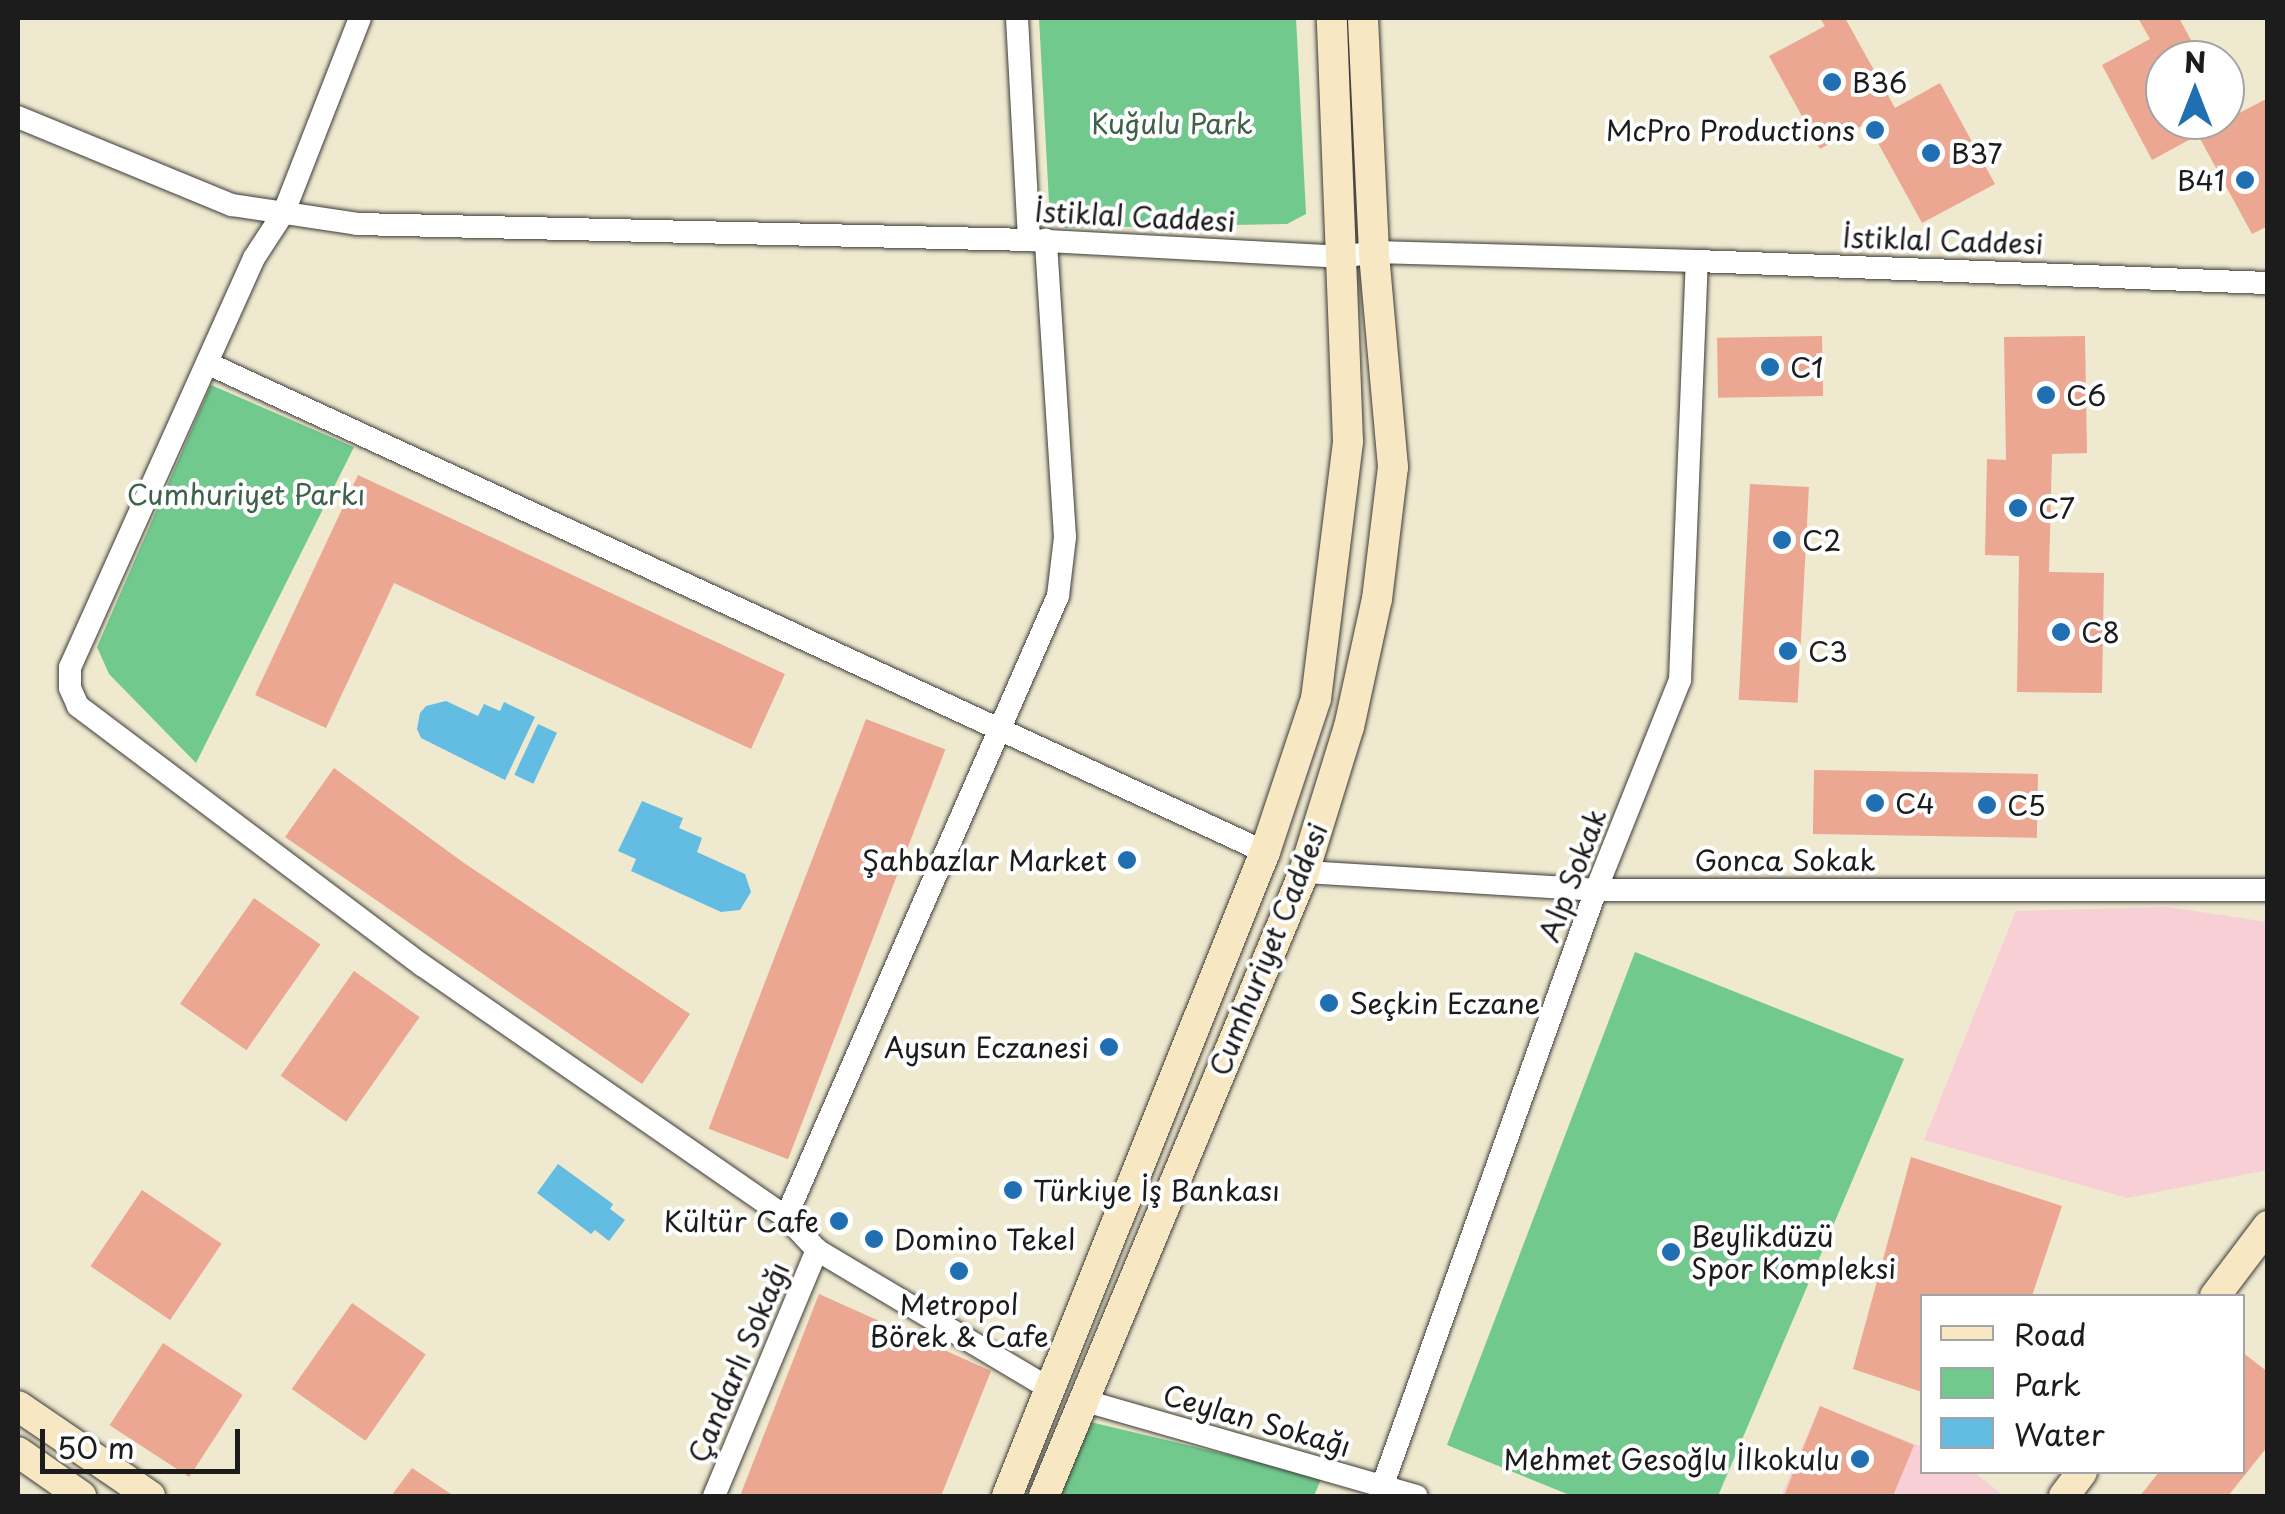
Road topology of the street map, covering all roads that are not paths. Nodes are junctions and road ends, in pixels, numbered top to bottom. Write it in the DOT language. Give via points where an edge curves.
graph roads {
  1 [pos="360,18"];
  2 [pos="1018,18"];
  3 [pos="1332,18"];
  4 [pos="1363,18"];
  5 [pos="18,116"];
  6 [pos="284,212"];
  7 [pos="1037,240"];
  8 [pos="1374,252"];
  9 [pos="1340,257"];
  10 [pos="1697,261"];
  11 [pos="2268,283"];
  12 [pos="209,364"];
  13 [pos="999,732"];
  14 [pos="1264,852"];
  15 [pos="1304,872"];
  16 [pos="1596,890"];
  17 [pos="2268,890"];
  18 [pos="786,1217"];
  19 [pos="2268,1226"];
  20 [pos="816,1250"];
  21 [pos="2216,1294"];
  22 [pos="1050,1389"];
  23 [pos="1082,1400"];
  24 [pos="18,1406"];
  25 [pos="18,1452"];
  26 [pos="2080,1474"];
  27 [pos="1341,1486"];
  28 [pos="1382,1487"];
  29 [pos="81,1496"];
  30 [pos="150,1496"];
  31 [pos="714,1496"];
  32 [pos="1007,1496"];
  33 [pos="1044,1496"];
  34 [pos="1416,1496"];
  35 [pos="2064,1496"];
  1 -- 6 [label="street"];
  2 -- 7 [label="street"];
  3 -- 9 [label="main road, Cumhuriyet Caddesi"];
  4 -- 8 [label="main road, Cumhuriyet Caddesi"];
  5 -- 6 [label="street, İstiklal Caddesi" via="232,205"];
  6 -- 7 [label="street, İstiklal Caddesi" via="357,224"];
  6 -- 12 [label="street" via="254,258"];
  7 -- 9 [label="street, İstiklal Caddesi"];
  7 -- 13 [label="street" via="1066,536 1058,596"];
  8 -- 9 [label="street, İstiklal Caddesi"];
  8 -- 10 [label="street, İstiklal Caddesi"];
  8 -- 15 [label="main road, Cumhuriyet Caddesi" via="1393,467 1377,599 1349,727"];
  9 -- 14 [label="main road, Cumhuriyet Caddesi" via="1348,442 1340,522 1316,699"];
  10 -- 11 [label="street, İstiklal Caddesi"];
  10 -- 16 [label="street, Alp Sokak" via="1680,680"];
  12 -- 13 [label="street"];
  12 -- 18 [label="street" via="70,667 78,706 422,965"];
  13 -- 14 [label="street"];
  13 -- 18 [label="street"];
  14 -- 15 [label="main road"];
  14 -- 22 [label="main road, Cumhuriyet Caddesi"];
  15 -- 16 [label="street, Gonca Sokak"];
  15 -- 23 [label="main road, Cumhuriyet Caddesi"];
  16 -- 17 [label="street, Gonca Sokak"];
  16 -- 28 [label="street, Alp Sokak"];
  18 -- 20 [label="street"];
  19 -- 21 [label="main road"];
  20 -- 22 [label="street"];
  20 -- 31 [label="street, Çandarlı Sokağı"];
  22 -- 23 [label="main road"];
  22 -- 32 [label="main road, Cumhuriyet Caddesi"];
  23 -- 27 [label="street, Ceylan Sokağı"];
  23 -- 33 [label="main road, Cumhuriyet Caddesi"];
  24 -- 30 [label="main road"];
  25 -- 29 [label="main road"];
  26 -- 35 [label="main road"];
  27 -- 28 [label="street, Ceylan Sokağı"];
  28 -- 34 [label="street, Ceylan Sokağı"];
}
